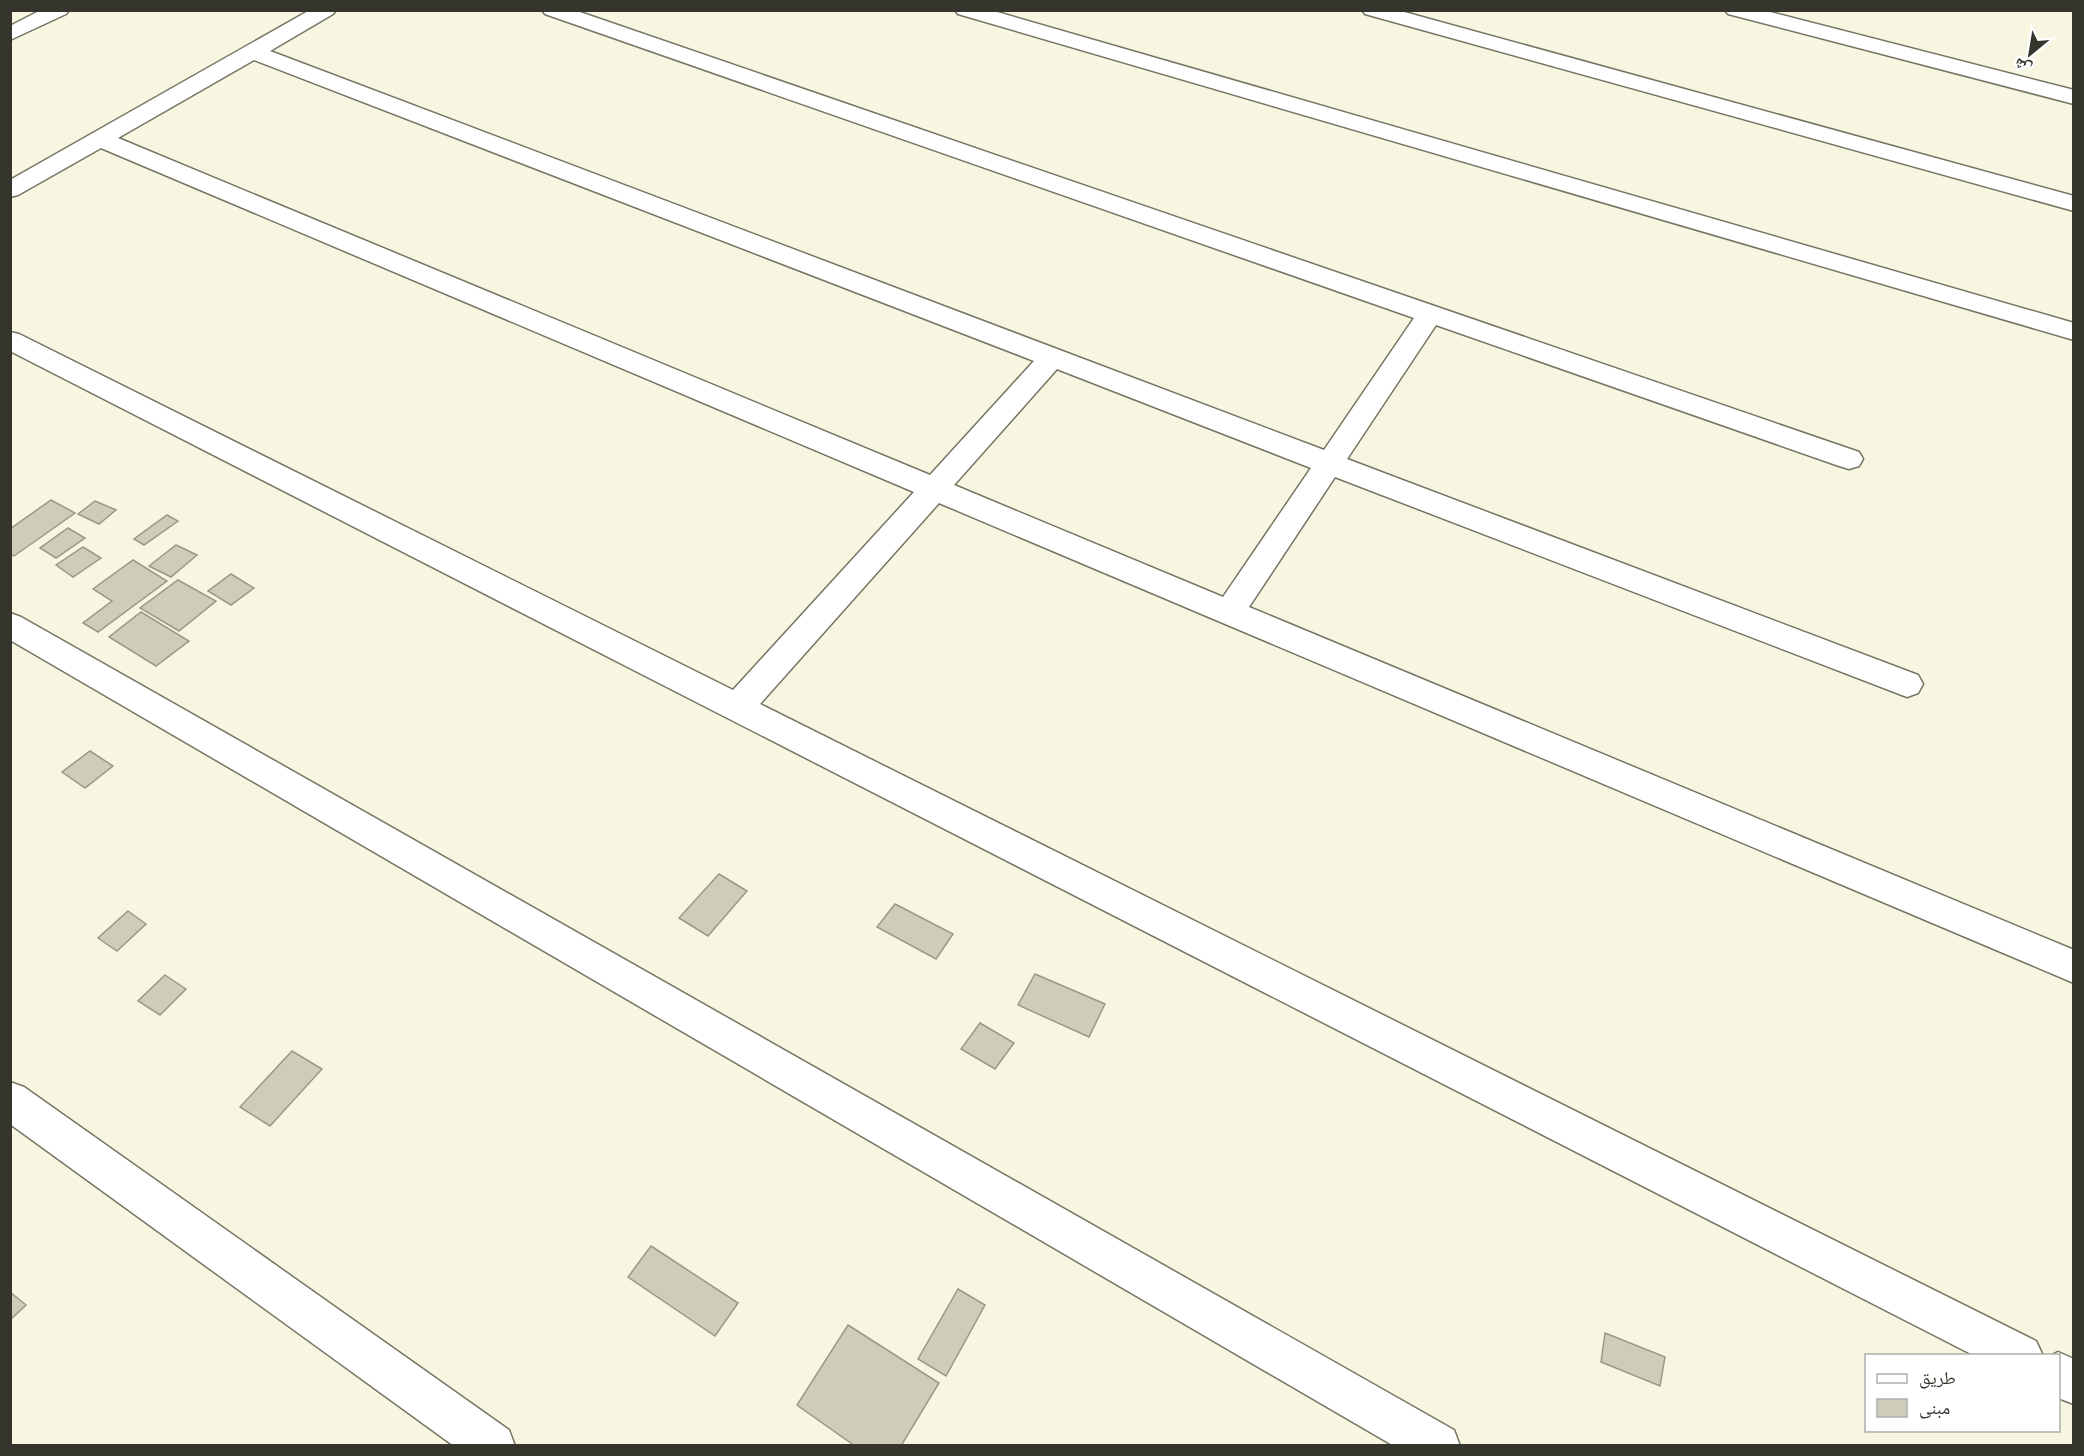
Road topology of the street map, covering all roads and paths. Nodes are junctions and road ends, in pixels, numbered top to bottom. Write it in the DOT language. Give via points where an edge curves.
graph roads {
  1 [pos="59,10"];
  2 [pos="326,10"];
  3 [pos="552,10"];
  4 [pos="965,10"];
  5 [pos="1372,10"];
  6 [pos="1735,10"];
  7 [pos="10,34"];
  8 [pos="253,52"];
  9 [pos="2073,98"];
  10 [pos="100,139"];
  11 [pos="10,190"];
  12 [pos="2073,204"];
  13 [pos="1430,314"];
  14 [pos="2073,332"];
  15 [pos="10,340"];
  16 [pos="1052,358"];
  17 [pos="1849,459"];
  18 [pos="1329,464"];
  19 [pos="935,489"];
  20 [pos="1229,612"];
  21 [pos="10,625"];
  22 [pos="1907,684"];
  23 [pos="738,707"];
  24 [pos="2073,967"];
  25 [pos="10,1100"];
  26 [pos="2018,1354"];
  27 [pos="494,1446"];
  28 [pos="1438,1446"];
  1 -- 7 [label="street"];
  2 -- 8 [label="street"];
  3 -- 13 [label="street"];
  4 -- 14 [label="street"];
  5 -- 12 [label="street"];
  6 -- 9 [label="street"];
  8 -- 10 [label="street"];
  8 -- 16 [label="street"];
  10 -- 11 [label="street"];
  10 -- 19 [label="street"];
  13 -- 17 [label="street"];
  13 -- 18 [label="street"];
  15 -- 23 [label="street"];
  16 -- 18 [label="street"];
  16 -- 19 [label="street"];
  18 -- 20 [label="street"];
  18 -- 22 [label="street"];
  19 -- 20 [label="street"];
  19 -- 23 [label="street"];
  20 -- 24 [label="street"];
  21 -- 28 [label="street"];
  23 -- 26 [label="street"];
  25 -- 27 [label="street"];
}
